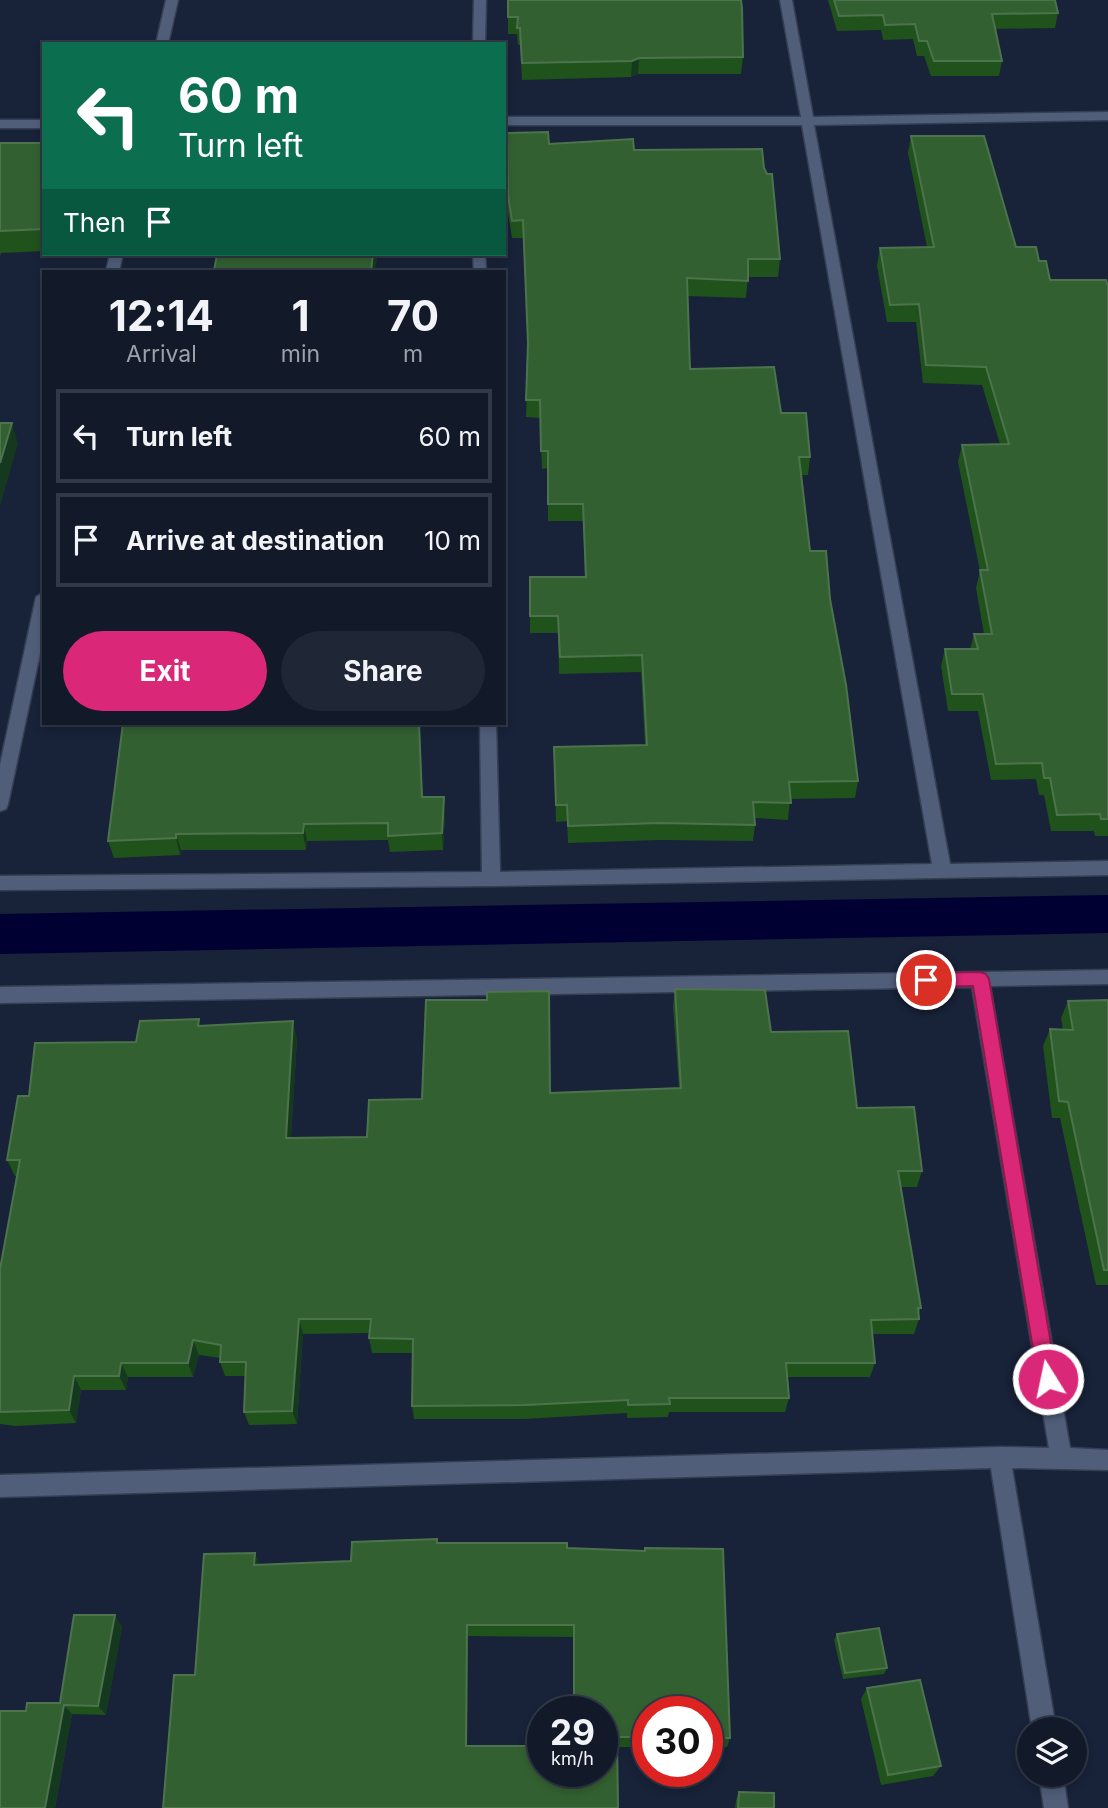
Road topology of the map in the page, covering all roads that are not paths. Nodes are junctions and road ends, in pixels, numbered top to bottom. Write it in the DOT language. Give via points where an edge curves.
graph roads {
  1 [pos="172,0"];
  2 [pos="480,0"];
  3 [pos="786,0"];
  4 [pos="162,42"];
  5 [pos="479,42"];
  6 [pos="1108,116"];
  7 [pos="506,121"];
  8 [pos="806,121"];
  9 [pos="0,124"];
  10 [pos="42,124"];
  11 [pos="42,606"];
  12 [pos="488,725"];
  13 [pos="0,804"];
  14 [pos="1108,868"];
  15 [pos="942,870"];
  16 [pos="491,879"];
  17 [pos="0,883"];
  18 [pos="1108,977"];
  19 [pos="980,979"];
  20 [pos="0,995"];
  21 [pos="1000,1457"];
  22 [pos="1061,1460"];
  23 [pos="1108,1460"];
  24 [pos="0,1486"];
  25 [pos="1042,1717"];
  26 [pos="1053,1787"];
  27 [pos="1056,1808"];
  1 -- 4 [label="street"];
  2 -- 5 [label="street"];
  3 -- 8 [label="street"];
  6 -- 8 [label="street"];
  7 -- 8 [label="street"];
  8 -- 15 [label="street"];
  9 -- 10 [label="street"];
  11 -- 13 [label="street"];
  12 -- 16 [label="street"];
  14 -- 15 [label="street"];
  15 -- 16 [label="street"];
  16 -- 17 [label="street"];
  18 -- 19 [label="street"];
  19 -- 20 [label="street"];
  19 -- 22 [label="street"];
  21 -- 22 [label="street"];
  21 -- 24 [label="street"];
  21 -- 25 [label="street"];
  22 -- 23 [label="street"];
  26 -- 27 [label="street"];
}
